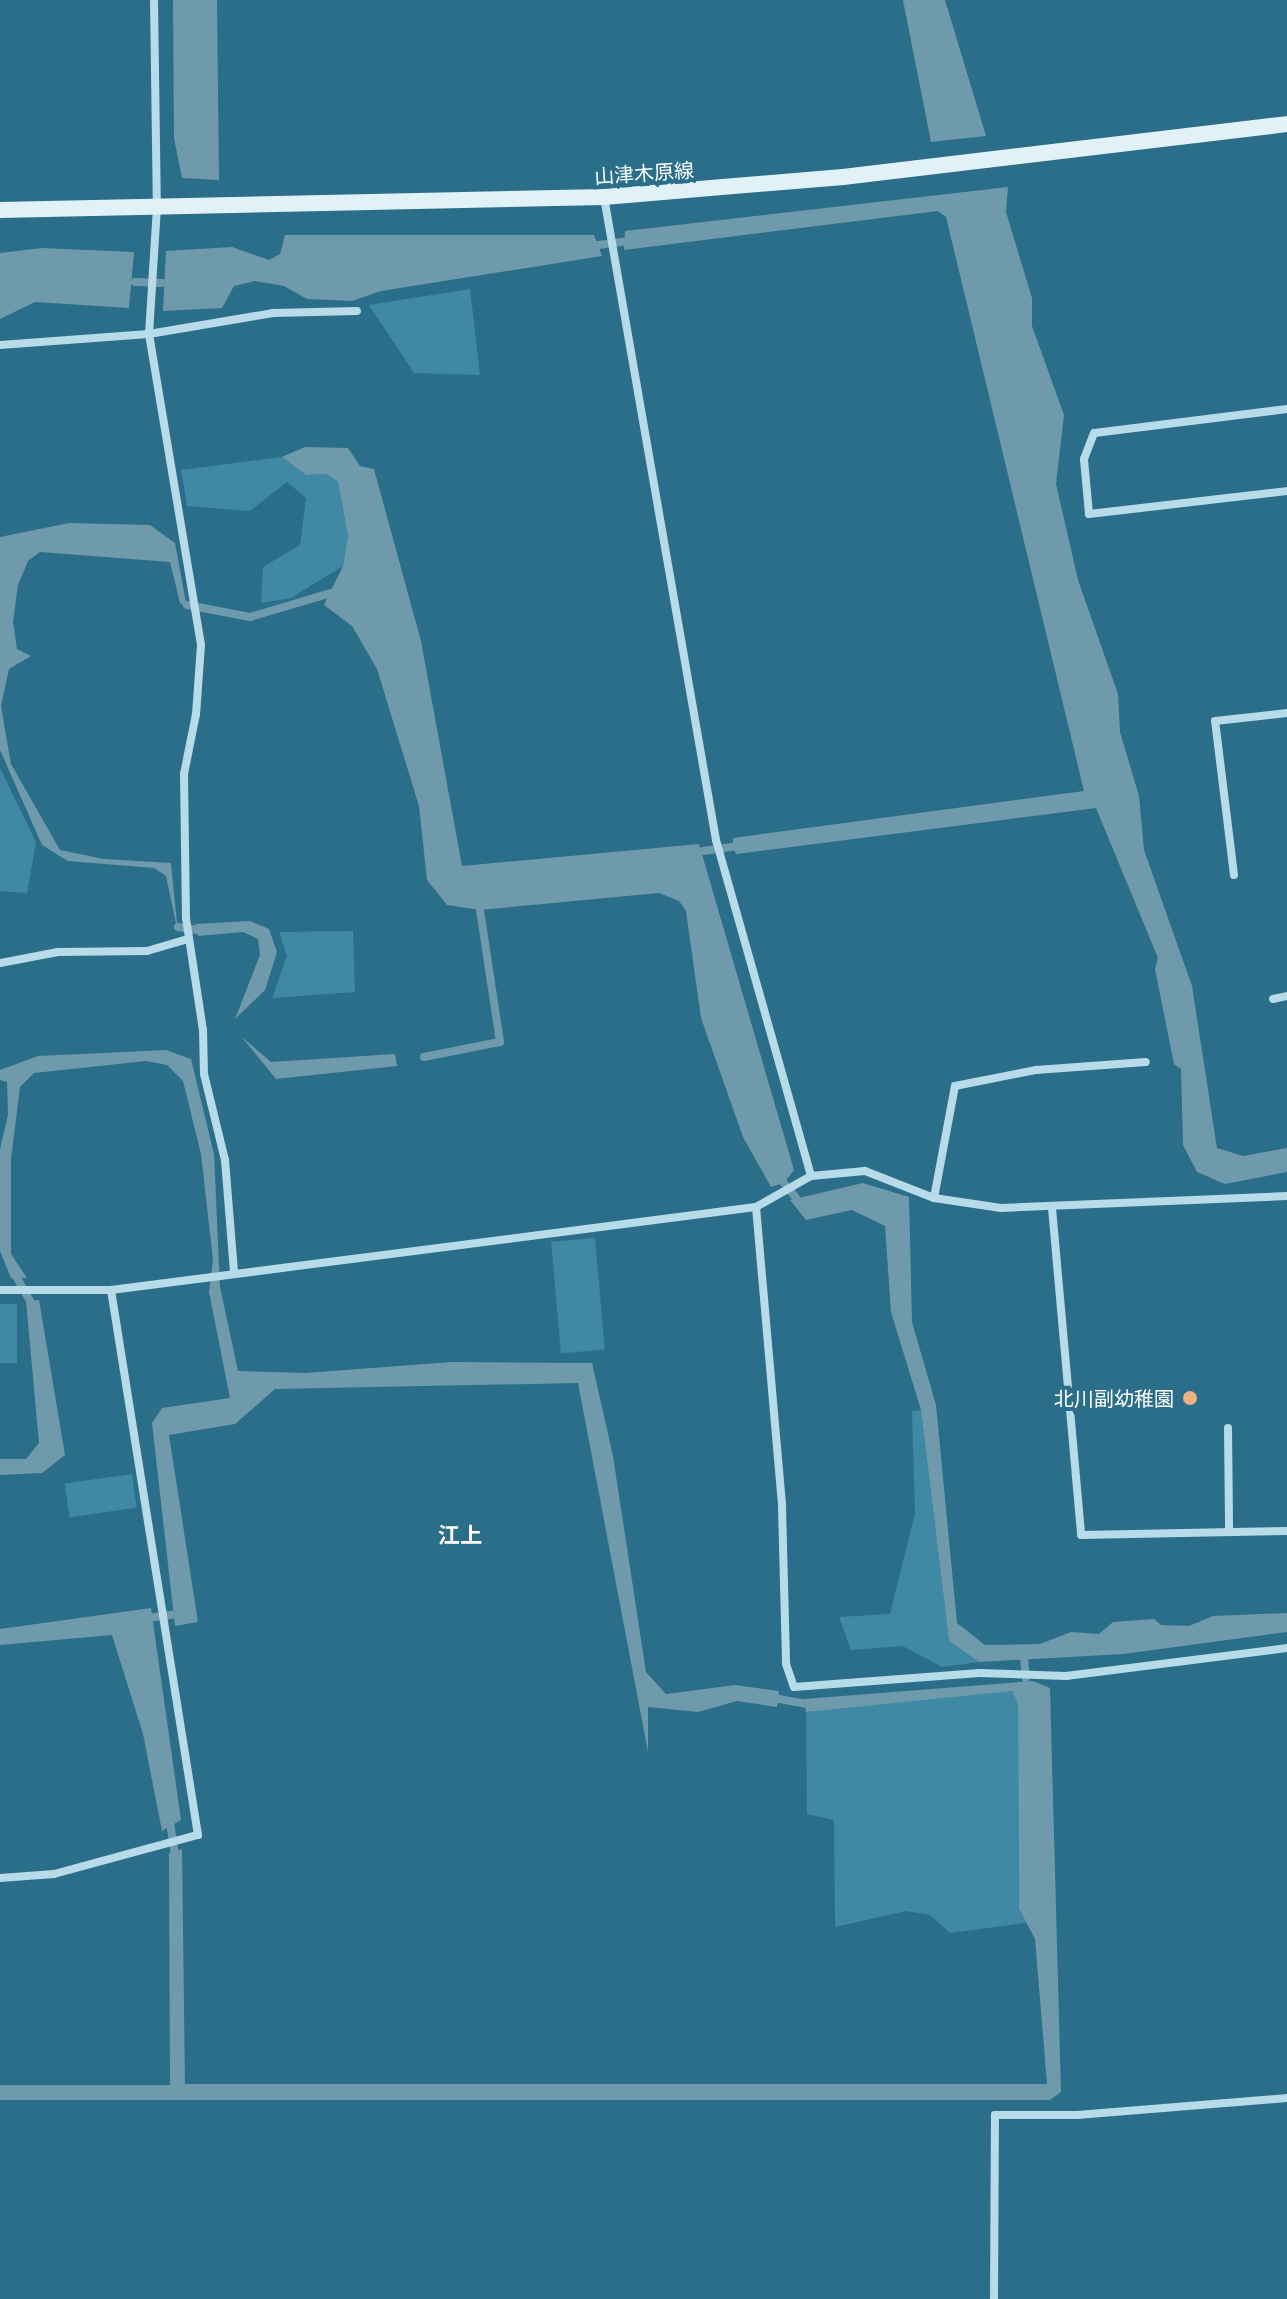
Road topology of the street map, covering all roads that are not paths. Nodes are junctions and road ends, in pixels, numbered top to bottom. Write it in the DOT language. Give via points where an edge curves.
graph roads {
  1 [pos="154,0"];
  2 [pos="1287,124"];
  3 [pos="604,197"];
  4 [pos="157,207"];
  5 [pos="0,210"];
  6 [pos="357,311"];
  7 [pos="149,334"];
  8 [pos="0,345"];
  9 [pos="1287,409"];
  10 [pos="1287,491"];
  11 [pos="1287,713"];
  12 [pos="1234,875"];
  13 [pos="188,939"];
  14 [pos="0,963"];
  15 [pos="1287,996"];
  16 [pos="1273,999"];
  17 [pos="1146,1062"];
  18 [pos="811,1176"];
  19 [pos="1287,1196"];
  20 [pos="934,1198"];
  21 [pos="756,1207"];
  22 [pos="1052,1208"];
  23 [pos="234,1272"];
  24 [pos="0,1290"];
  25 [pos="111,1290"];
  26 [pos="1228,1428"];
  27 [pos="1229,1531"];
  28 [pos="1287,1531"];
  29 [pos="1287,1648"];
  30 [pos="0,1878"];
  31 [pos="1287,2098"];
  32 [pos="994,2299"];
  1 -- 4 [label="street"];
  2 -- 3 [label="street, 山津木原線" via="843,177"];
  3 -- 4 [label="street, 山津木原線"];
  3 -- 18 [label="street" via="716,840"];
  4 -- 5 [label="street, 山津木原線"];
  4 -- 7 [label="street"];
  6 -- 7 [label="street" via="273,313"];
  7 -- 8 [label="street"];
  7 -- 13 [label="street" via="201,645 196,714 184,774"];
  9 -- 10 [label="street" via="1094,433 1084,459 1089,514"];
  11 -- 12 [label="street" via="1215,721"];
  13 -- 14 [label="street" via="147,951 58,952"];
  13 -- 23 [label="street" via="203,1030 204,1074 225,1160"];
  15 -- 16 [label="street"];
  17 -- 20 [label="street" via="1036,1070 955,1086"];
  18 -- 20 [label="street" via="865,1171"];
  18 -- 21 [label="street"];
  19 -- 22 [label="street"];
  20 -- 22 [label="street"];
  21 -- 23 [label="street"];
  21 -- 29 [label="street" via="782,1507 786,1664 794,1687 1019,1672 1066,1676"];
  22 -- 27 [label="street" via="1081,1535"];
  23 -- 25 [label="street"];
  24 -- 25 [label="street"];
  25 -- 30 [label="street" via="198,1835 54,1874"];
  26 -- 27 [label="street"];
  27 -- 28 [label="street"];
  31 -- 32 [label="street" via="1077,2115 995,2115"];
}
